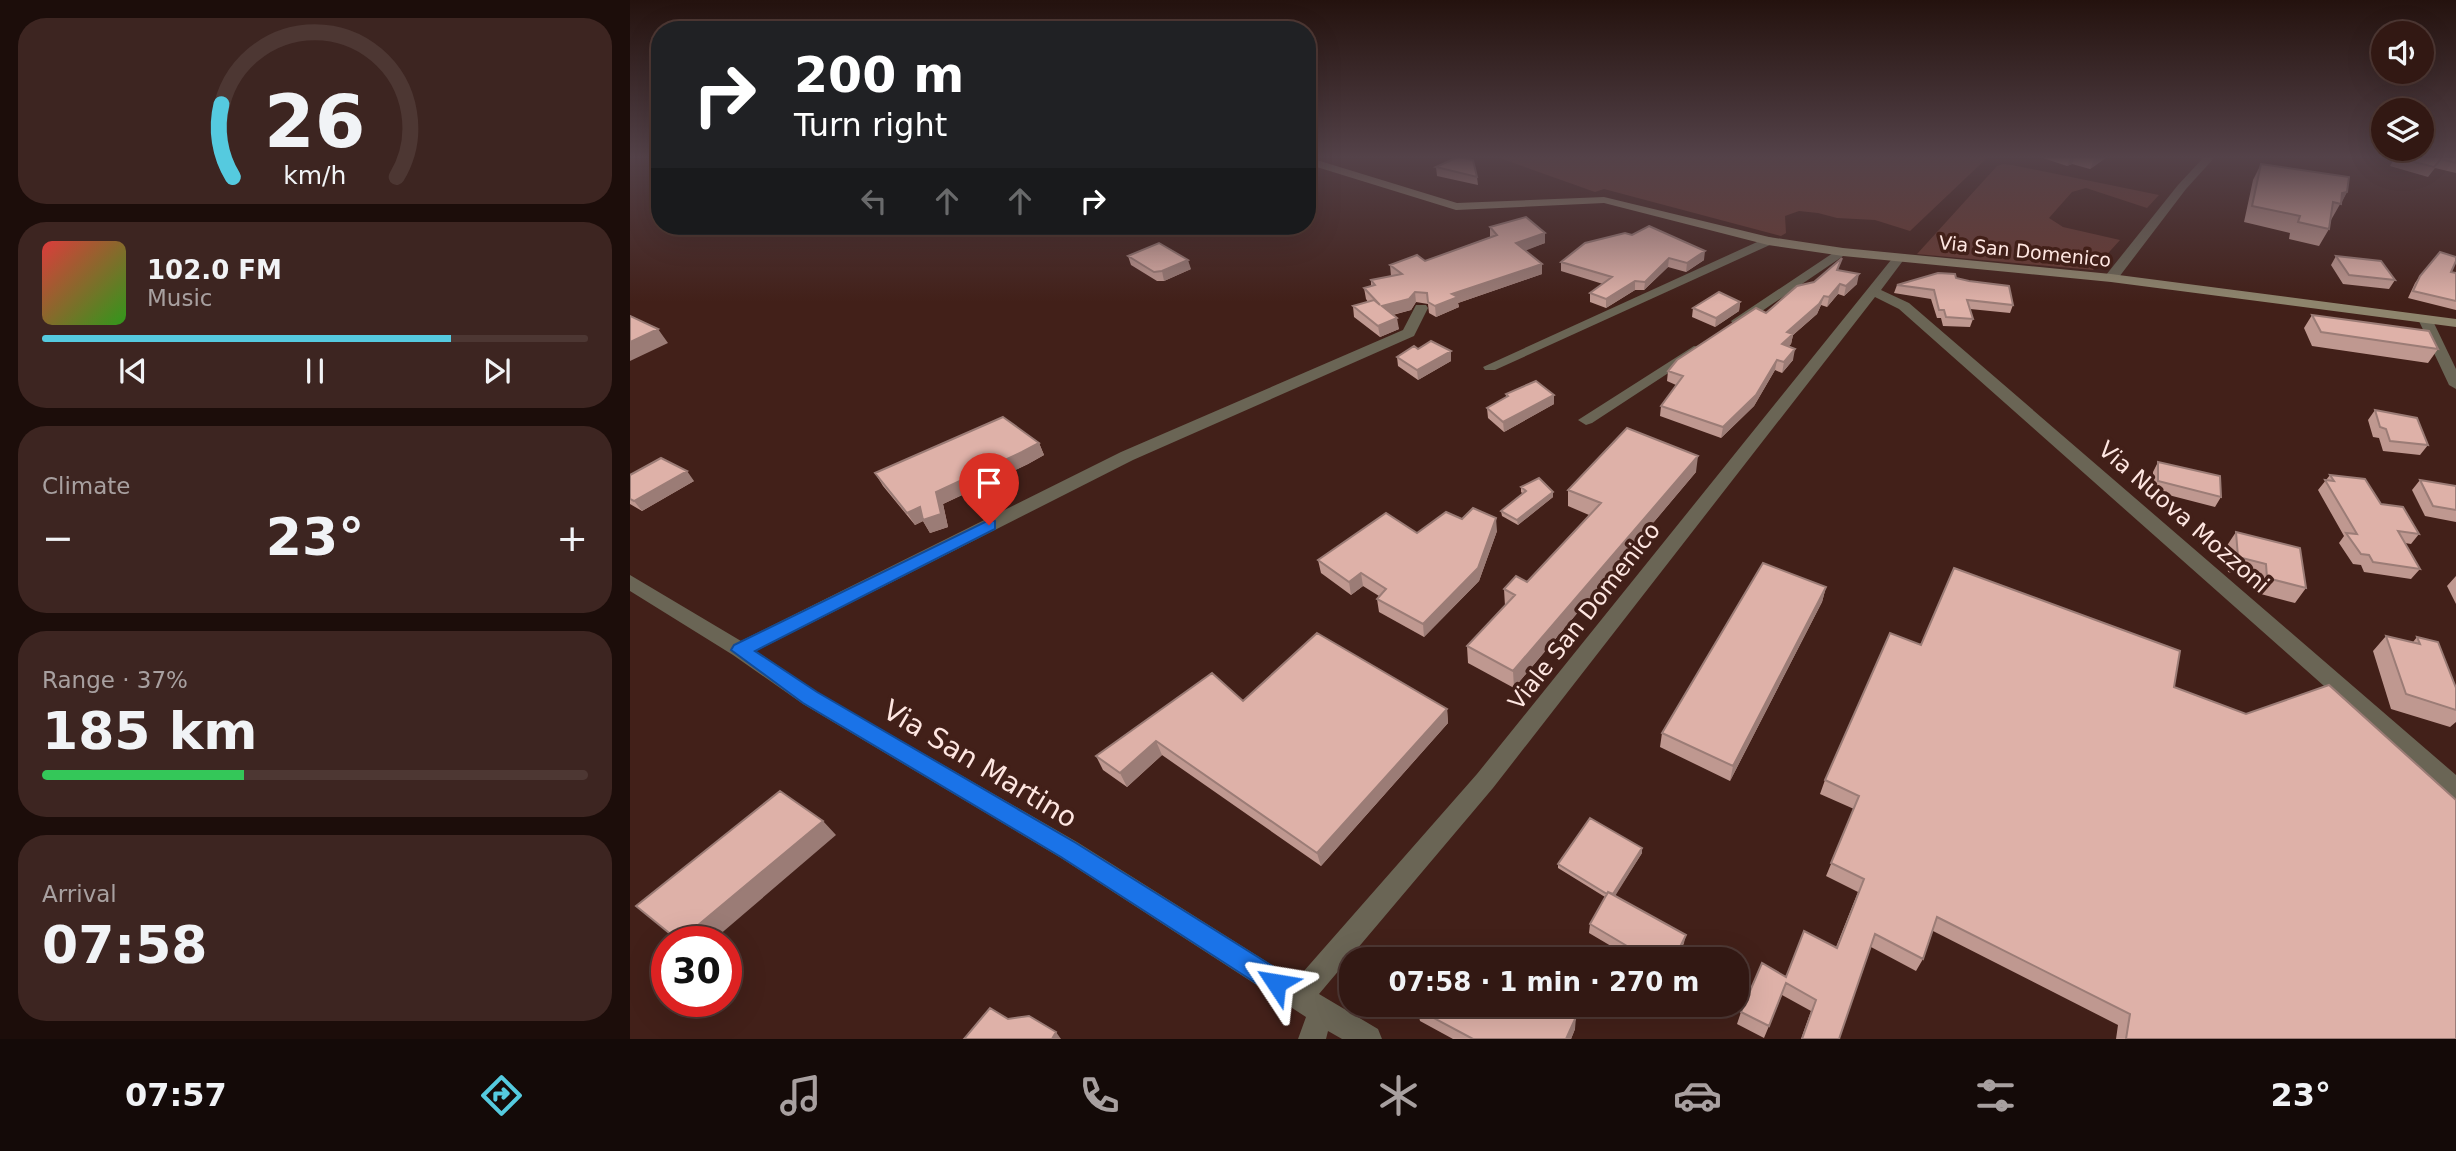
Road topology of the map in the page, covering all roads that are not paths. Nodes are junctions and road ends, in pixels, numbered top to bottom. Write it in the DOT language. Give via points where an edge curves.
graph roads {
  1 [pos="1451,205"];
  2 [pos="1488,205"];
  3 [pos="1634,205"];
  4 [pos="2168,205"];
  5 [pos="1768,241"];
  6 [pos="1843,252"];
  7 [pos="1899,258"];
  8 [pos="2111,278"];
  9 [pos="1874,292"];
  10 [pos="1421,308"];
  11 [pos="2425,319"];
  12 [pos="2456,323"];
  13 [pos="1490,368"];
  14 [pos="2456,385"];
  15 [pos="1586,420"];
  16 [pos="630,582"];
  17 [pos="740,650"];
  18 [pos="2456,789"];
  19 [pos="1310,1004"];
  20 [pos="1312,1039"];
  21 [pos="1368,1039"];
  1 -- 2 [label="street, Via San Domenico"];
  3 -- 5 [label="street, Via San Domenico"];
  4 -- 8 [label="street"];
  5 -- 6 [label="street, Via San Domenico"];
  5 -- 13 [label="street"];
  6 -- 7 [label="street, Via San Domenico"];
  6 -- 15 [label="street"];
  7 -- 8 [label="street, Via San Domenico"];
  7 -- 9 [label="street, Viale San Domenico"];
  8 -- 11 [label="street, Via San Domenico"];
  9 -- 18 [label="street, Via Nuova Mozzoni" via="1904,306"];
  9 -- 19 [label="street, Viale San Domenico"];
  10 -- 17 [label="street" via="1409,333 1127,456"];
  11 -- 12 [label="street, Via San Domenico"];
  11 -- 14 [label="street"];
  16 -- 17 [label="street, Via San Martino"];
  17 -- 19 [label="street, Via San Martino" via="810,698 1069,850"];
  19 -- 20 [label="street"];
  19 -- 21 [label="street, Via San Martino"];
}
